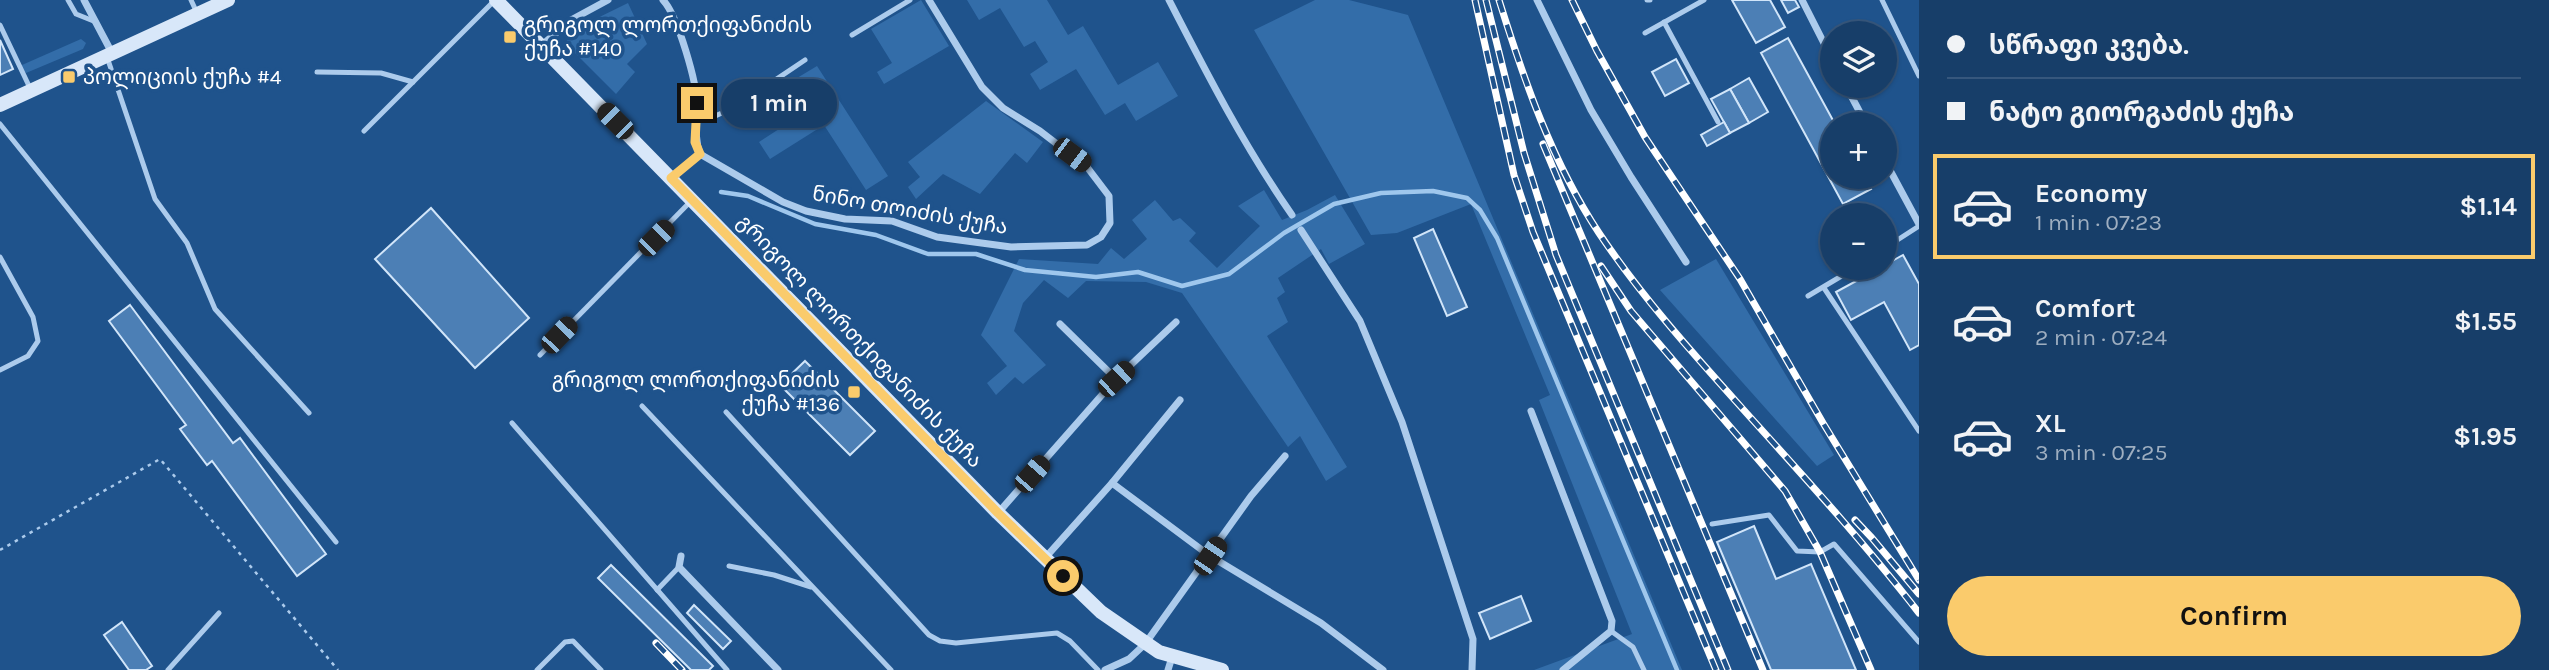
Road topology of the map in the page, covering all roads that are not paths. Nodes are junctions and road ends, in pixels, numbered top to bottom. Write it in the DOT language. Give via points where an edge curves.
graph roads {
  1 [pos="68,0"];
  2 [pos="85,0"];
  3 [pos="191,0"];
  4 [pos="228,0"];
  5 [pos="496,0"];
  6 [pos="608,0"];
  7 [pos="663,0"];
  8 [pos="910,0"];
  9 [pos="929,0"];
  10 [pos="1169,0"];
  11 [pos="1537,0"];
  12 [pos="1703,0"];
  13 [pos="1802,0"];
  14 [pos="1882,0"];
  15 [pos="197,14"];
  16 [pos="96,22"];
  17 [pos="1664,22"];
  18 [pos="0,25"];
  19 [pos="1645,33"];
  20 [pos="852,35"];
  21 [pos="1820,35"];
  22 [pos="541,46"];
  23 [pos="109,54"];
  24 [pos="805,60"];
  25 [pos="317,72"];
  26 [pos="1919,76"];
  27 [pos="413,82"];
  28 [pos="32,90"];
  29 [pos="0,105"];
  30 [pos="696,117"];
  31 [pos="1718,121"];
  32 [pos="0,124"];
  33 [pos="364,131"];
  34 [pos="700,154"];
  35 [pos="671,178"];
  36 [pos="1897,183"];
  37 [pos="693,200"];
  38 [pos="1292,215"];
  39 [pos="1919,225"];
  40 [pos="1301,230"];
  41 [pos="1897,240"];
  42 [pos="0,257"];
  43 [pos="1686,262"];
  44 [pos="1836,280"];
  45 [pos="1824,288"];
  46 [pos="1808,296"];
  47 [pos="1176,322"];
  48 [pos="1060,324"];
  49 [pos="540,355"];
  50 [pos="0,370"];
  51 [pos="1116,379"];
  52 [pos="1180,400"];
  53 [pos="642,406"];
  54 [pos="1531,411"];
  55 [pos="726,412"];
  56 [pos="309,413"];
  57 [pos="512,423"];
  58 [pos="1919,431"];
  59 [pos="1285,456"];
  60 [pos="1112,483"];
  61 [pos="998,513"];
  62 [pos="1712,524"];
  63 [pos="336,542"];
  64 [pos="681,556"];
  65 [pos="1210,556"];
  66 [pos="1045,558"];
  67 [pos="729,566"];
  68 [pos="679,567"];
  69 [pos="814,588"];
  70 [pos="657,590"];
  71 [pos="219,613"];
  72 [pos="1611,631"];
  73 [pos="1919,642"];
  74 [pos="1145,644"];
  75 [pos="1170,663"];
  76 [pos="168,670"];
  77 [pos="537,670"];
  78 [pos="601,670"];
  79 [pos="727,670"];
  80 [pos="778,670"];
  81 [pos="891,670"];
  82 [pos="1098,670"];
  83 [pos="1105,670"];
  84 [pos="1222,670"];
  85 [pos="1384,670"];
  86 [pos="1472,670"];
  87 [pos="1563,670"];
  88 [pos="1644,670"];
  1 -- 16 [label="lane" via="76,14"];
  2 -- 16 [label="street"];
  3 -- 15 [label="lane"];
  4 -- 15 [label="street"];
  5 -- 22 [label="street, გრიგოლ ლორთქიფანიძის ქუჩა"];
  5 -- 27 [label="lane"];
  6 -- 22 [label="street" via="571,20"];
  7 -- 30 [label="street" via="682,38"];
  8 -- 20 [label="lane"];
  9 -- 34 [label="street, ნინო თოიძის ქუჩა" via="982,87 1003,108 1087,167 1108,196 1110,223 1101,237 1087,245 1011,247 937,237 892,221 806,211"];
  10 -- 38 [label="street" via="1258,166"];
  11 -- 43 [label="street" via="1591,110"];
  12 -- 17 [label="lane"];
  13 -- 21 [label="street"];
  14 -- 26 [label="lane"];
  15 -- 23 [label="street"];
  16 -- 23 [label="street"];
  17 -- 19 [label="lane"];
  17 -- 31 [label="lane"];
  18 -- 28 [label="lane"];
  22 -- 35 [label="street, გრიგოლ ლორთქიფანიძის ქუჩა"];
  23 -- 28 [label="street"];
  23 -- 56 [label="lane" via="155,199 187,243 215,309"];
  24 -- 30 [label="lane" via="735,107 713,117"];
  25 -- 27 [label="lane" via="381,73"];
  27 -- 33 [label="lane"];
  28 -- 29 [label="street"];
  30 -- 34 [label="street" via="695,142"];
  32 -- 63 [label="lane"];
  34 -- 35 [label="street"];
  35 -- 37 [label="street, გრიგოლ ლორთქიფანიძის ქუჩა"];
  36 -- 39 [label="street"];
  37 -- 49 [label="lane"];
  37 -- 61 [label="street, გრიგოლ ლორთქიფანიძის ქუჩა"];
  39 -- 41 [label="lane"];
  40 -- 86 [label="street" via="1360,321 1402,422 1473,639"];
  42 -- 50 [label="lane" via="33,317 38,341 28,356"];
  44 -- 45 [label="lane"];
  45 -- 46 [label="lane"];
  45 -- 58 [label="lane"];
  47 -- 51 [label="street"];
  48 -- 51 [label="street"];
  51 -- 61 [label="street"];
  52 -- 60 [label="street"];
  53 -- 69 [label="lane"];
  54 -- 72 [label="street" via="1612,621"];
  55 -- 82 [label="lane" via="929,635 956,643 1057,634"];
  57 -- 70 [label="lane"];
  59 -- 65 [label="street"];
  60 -- 65 [label="street"];
  60 -- 66 [label="street"];
  61 -- 66 [label="street, გრიგოლ ლორთქიფანიძის ქუჩა"];
  62 -- 73 [label="lane" via="1769,515 1797,551 1820,552 1834,544"];
  64 -- 68 [label="street"];
  65 -- 74 [label="street"];
  65 -- 85 [label="street" via="1321,623"];
  66 -- 74 [label="street, გრიგოლ ლორთქიფანიძის ქუჩა" via="1101,612"];
  67 -- 69 [label="lane"];
  68 -- 70 [label="lane"];
  68 -- 80 [label="street"];
  69 -- 81 [label="lane"];
  70 -- 79 [label="lane"];
  71 -- 76 [label="lane"];
  72 -- 87 [label="street"];
  72 -- 88 [label="lane" via="1633,647"];
  74 -- 75 [label="street, გრიგოლ ლორთქიფანიძის ქუჩა"];
  74 -- 83 [label="street" via="1129,659"];
  75 -- 84 [label="street, გრიგოლ ლორთქიფანიძის ქუჩა"];
  77 -- 78 [label="lane" via="565,642 573,641"];
}
